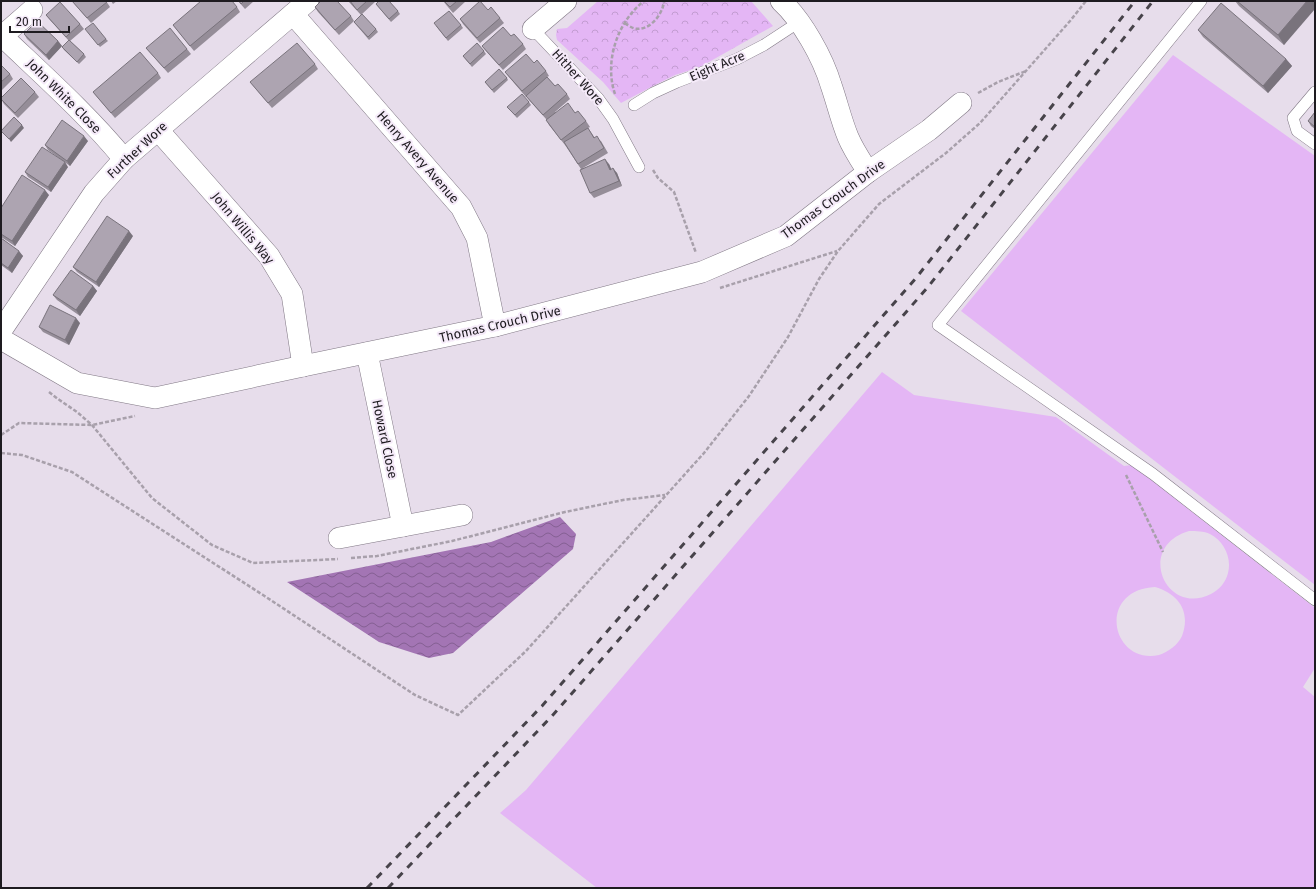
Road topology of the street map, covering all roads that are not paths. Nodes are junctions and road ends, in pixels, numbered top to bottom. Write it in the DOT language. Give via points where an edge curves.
graph roads {
  1 [pos="566,1"];
  2 [pos="1201,1"];
  3 [pos="300,7"];
  4 [pos="794,9"];
  5 [pos="32,10"];
  6 [pos="533,29"];
  7 [pos="2,36"];
  8 [pos="1315,92"];
  9 [pos="961,103"];
  10 [pos="634,105"];
  11 [pos="158,130"];
  12 [pos="1315,144"];
  13 [pos="124,159"];
  14 [pos="639,167"];
  15 [pos="868,172"];
  16 [pos="495,326"];
  17 [pos="1,331"];
  18 [pos="1,339"];
  19 [pos="367,353"];
  20 [pos="303,366"];
  21 [pos="462,515"];
  22 [pos="403,526"];
  23 [pos="339,538"];
  24 [pos="1315,600"];
  1 -- 6 [label="street, Hither Wore"];
  2 -- 24 [label="lane" via="938,324 1153,474"];
  3 -- 11 [label="street, Further Wore"];
  3 -- 16 [label="street, Henry Avery Avenue" via="461,207 477,238"];
  4 -- 10 [label="lane, Eight Acre" via="764,45 737,59 653,93"];
  4 -- 15 [label="street, Eight Acre" via="816,48 831,83 849,139"];
  5 -- 7 [label="street, John White Close"];
  6 -- 14 [label="lane, Hither Wore" via="598,98 613,119"];
  7 -- 13 [label="street, John White Close" via="75,104"];
  8 -- 12 [label="lane" via="1293,118 1297,131"];
  9 -- 15 [label="street, Thomas Crouch Drive" via="929,130"];
  11 -- 13 [label="street, Further Wore"];
  11 -- 20 [label="street, John Willis Way" via="269,256 292,294"];
  13 -- 17 [label="street, Further Wore" via="94,193"];
  15 -- 16 [label="street, Thomas Crouch Drive" via="786,236 702,272"];
  16 -- 19 [label="street, Thomas Crouch Drive"];
  18 -- 20 [label="street, Thomas Crouch Drive" via="76,383 155,398"];
  19 -- 20 [label="street, Thomas Crouch Drive"];
  19 -- 22 [label="street, Howard Close"];
  21 -- 22 [label="street"];
  22 -- 23 [label="street"];
}
